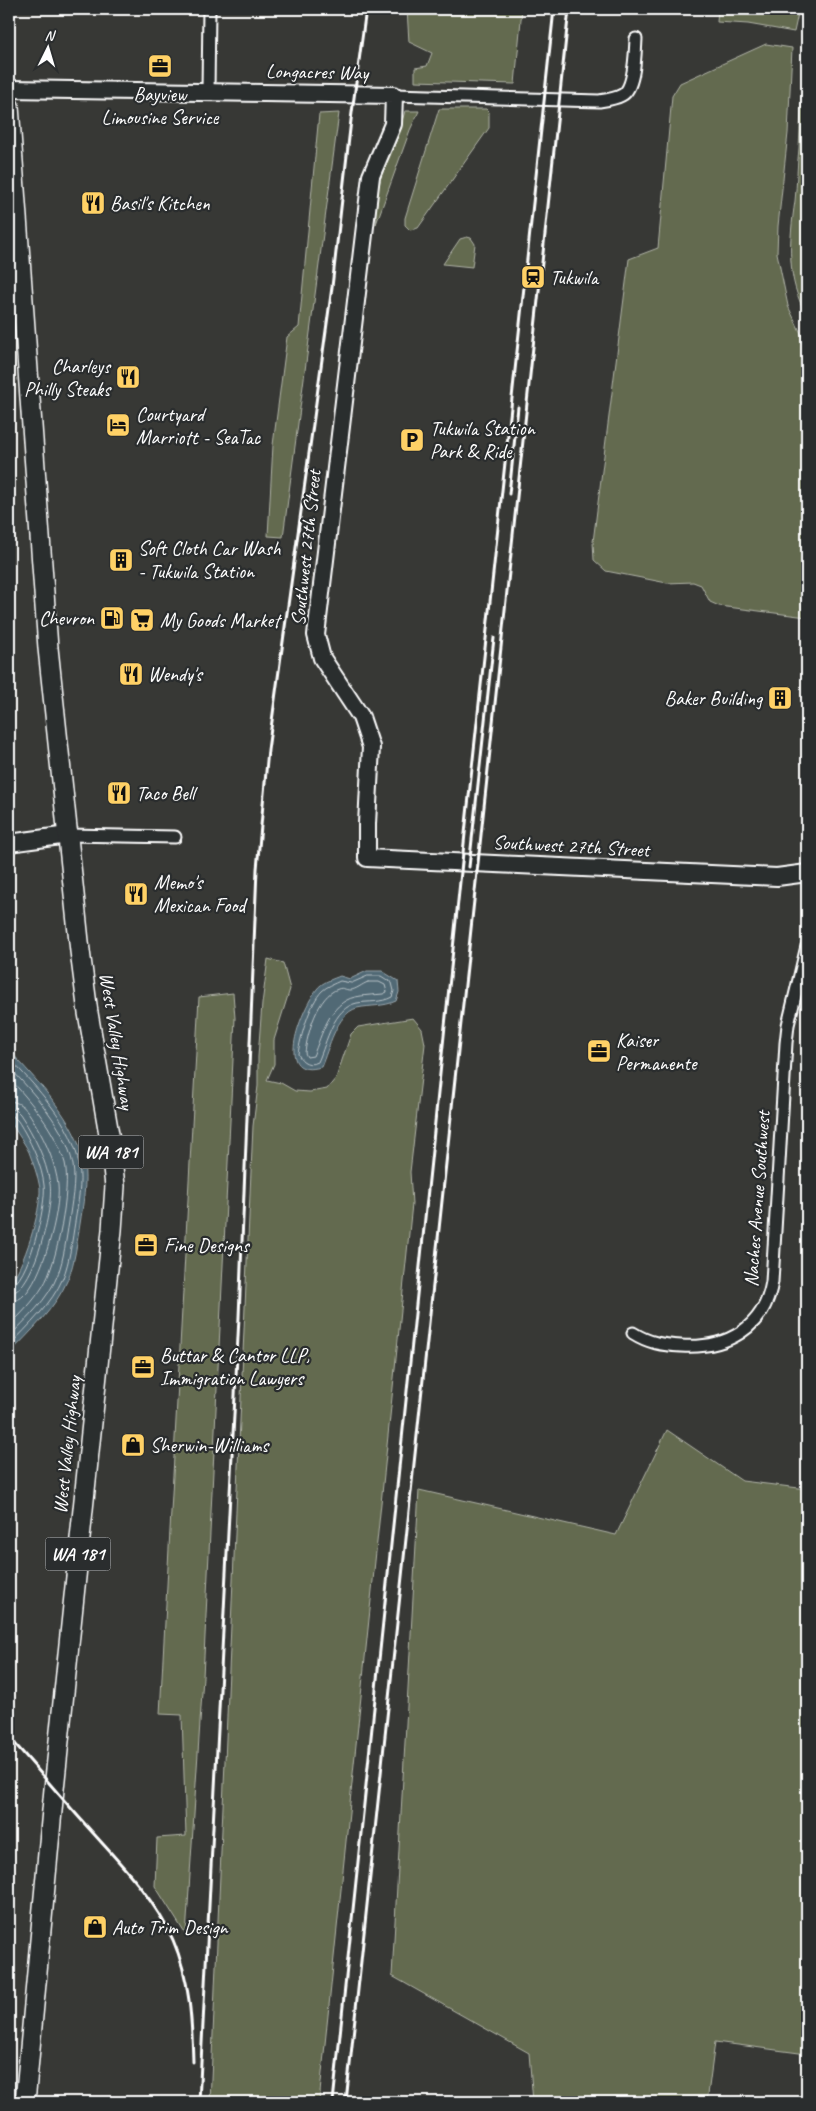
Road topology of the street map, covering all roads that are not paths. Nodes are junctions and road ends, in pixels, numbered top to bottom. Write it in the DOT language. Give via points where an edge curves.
graph roads {
  1 [pos="209,9"];
  2 [pos="636,39"];
  3 [pos="9,89"];
  4 [pos="208,91"];
  5 [pos="394,95"];
  6 [pos="9,106"];
  7 [pos="68,835"];
  8 [pos="175,837"];
  9 [pos="9,843"];
  10 [pos="807,873"];
  11 [pos="807,946"];
  12 [pos="633,1333"];
  13 [pos="25,2102"];
  1 -- 4 [label="street"];
  2 -- 5 [label="street, Longacres Way" via="631,85 623,94 599,101"];
  3 -- 4 [label="street, Longacres Way"];
  4 -- 5 [label="street, Longacres Way"];
  5 -- 10 [label="street, Southwest 27th Street" via="393,124 371,176 316,635 322,658 361,717 371,747 368,858 777,877"];
  6 -- 7 [label="main road, West Valley Highway / WA 181" via="48,648"];
  7 -- 8 [label="street"];
  7 -- 9 [label="street"];
  7 -- 13 [label="main road, West Valley Highway / WA 181" via="85,992 110,1140 114,1186"];
  11 -- 12 [label="street, Naches Avenue Southwest" via="786,1043 770,1297 749,1326 718,1344 691,1347 657,1344"];
}
